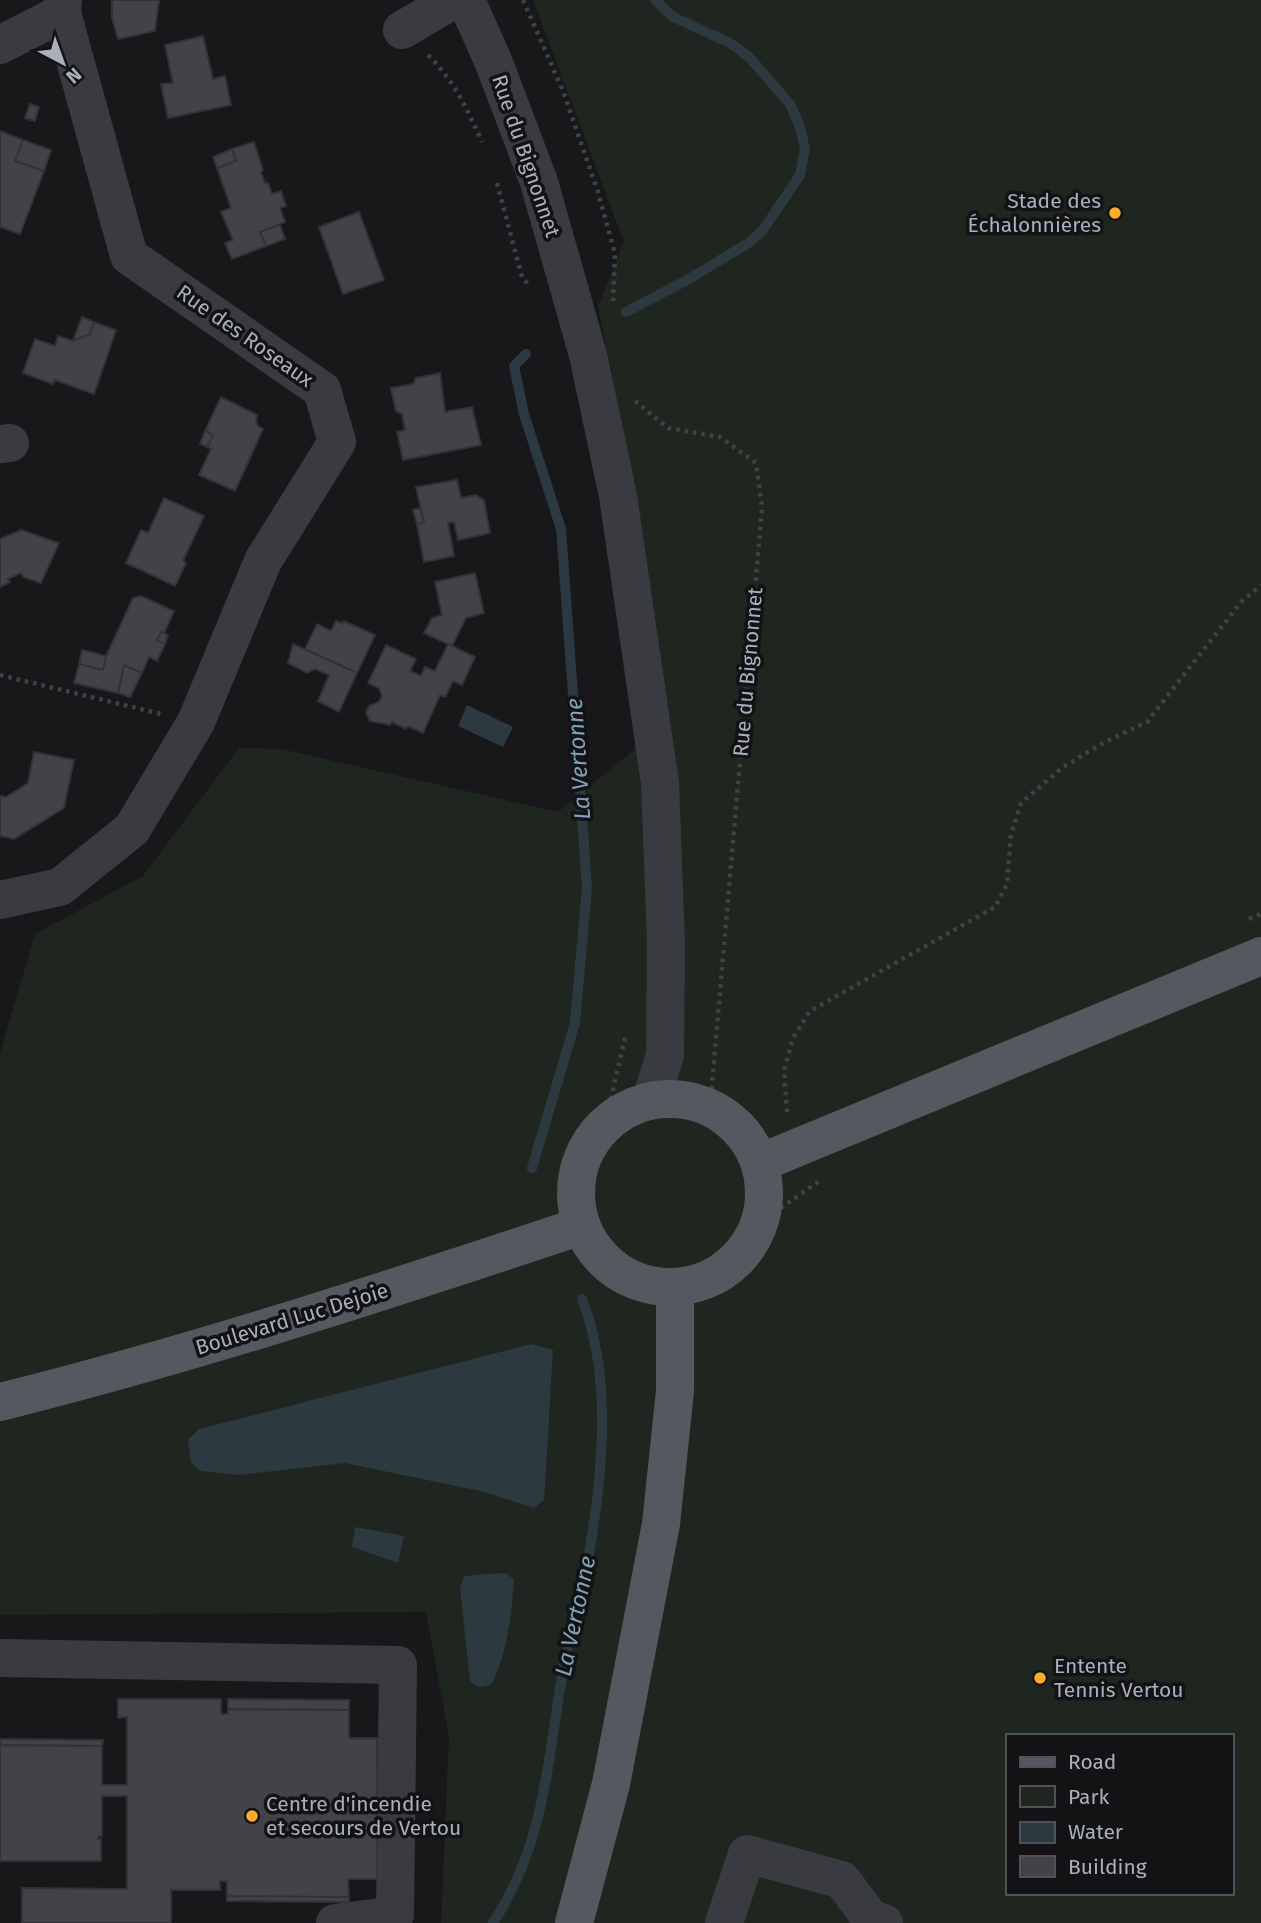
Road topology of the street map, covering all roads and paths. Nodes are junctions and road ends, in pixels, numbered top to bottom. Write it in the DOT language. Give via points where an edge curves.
graph roads {
  1 [pos="453,0"];
  2 [pos="466,0"];
  3 [pos="523,0"];
  4 [pos="63,6"];
  5 [pos="402,30"];
  6 [pos="0,45"];
  7 [pos="483,144"];
  8 [pos="497,180"];
  9 [pos="529,285"];
  10 [pos="612,304"];
  11 [pos="631,388"];
  12 [pos="1261,584"];
  13 [pos="0,676"];
  14 [pos="196,722"];
  15 [pos="0,900"];
  16 [pos="1261,956"];
  17 [pos="627,1030"];
  18 [pos="651,1100"];
  19 [pos="710,1107"];
  20 [pos="788,1112"];
  21 [pos="605,1124"];
  22 [pos="760,1163"];
  23 [pos="581,1226"];
  24 [pos="675,1288"];
  25 [pos="0,1402"];
  26 [pos="0,1658"];
  27 [pos="335,1923"];
  28 [pos="574,1923"];
  29 [pos="724,1923"];
  30 [pos="884,1923"];
  1 -- 5 [label="street"];
  2 -- 18 [label="street, Rue du Bignonnet" via="539,182 588,355 618,496 660,783 665,1055"];
  3 -- 10 [label="path" via="563,91 597,192 615,254"];
  4 -- 6 [label="street"];
  4 -- 14 [label="street, Rue des Roseaux" via="129,256 322,390 337,442 263,561"];
  5 -- 7 [label="path, Rue du Bignonnet" via="443,69"];
  8 -- 9 [label="path, Rue du Bignonnet" via="522,277"];
  11 -- 19 [label="path, Rue du Bignonnet" via="635,401 668,428 720,437 756,463 762,508"];
  12 -- 20 [label="path" via="1241,602 1147,722 1063,766 1021,803 1011,834 1007,884 995,906 810,1011 793,1038 783,1071"];
  13 -- 14 [label="path"];
  14 -- 15 [label="street, Rue des Roseaux" via="132,830 60,887"];
  16 -- 22 [label="main road"];
  17 -- 21 [label="path"];
  18 -- 19 [label="main road" via="681,1099"];
  18 -- 21 [label="main road"];
  19 -- 22 [label="main road" via="743,1133"];
  21 -- 23 [label="main road" via="579,1165 575,1190"];
  22 -- 24 [label="main road" via="765,1193 760,1223 750,1243 718,1275"];
  23 -- 24 [label="main road" via="604,1262 625,1277 649,1286"];
  23 -- 25 [label="main road, Boulevard Luc Dejoie" via="300,1319"];
  24 -- 28 [label="main road" via="675,1391 661,1524 611,1784"];
  26 -- 27 [label="street" via="398,1665 395,1915"];
  29 -- 30 [label="street" via="747,1854 842,1880 871,1919"];
}
